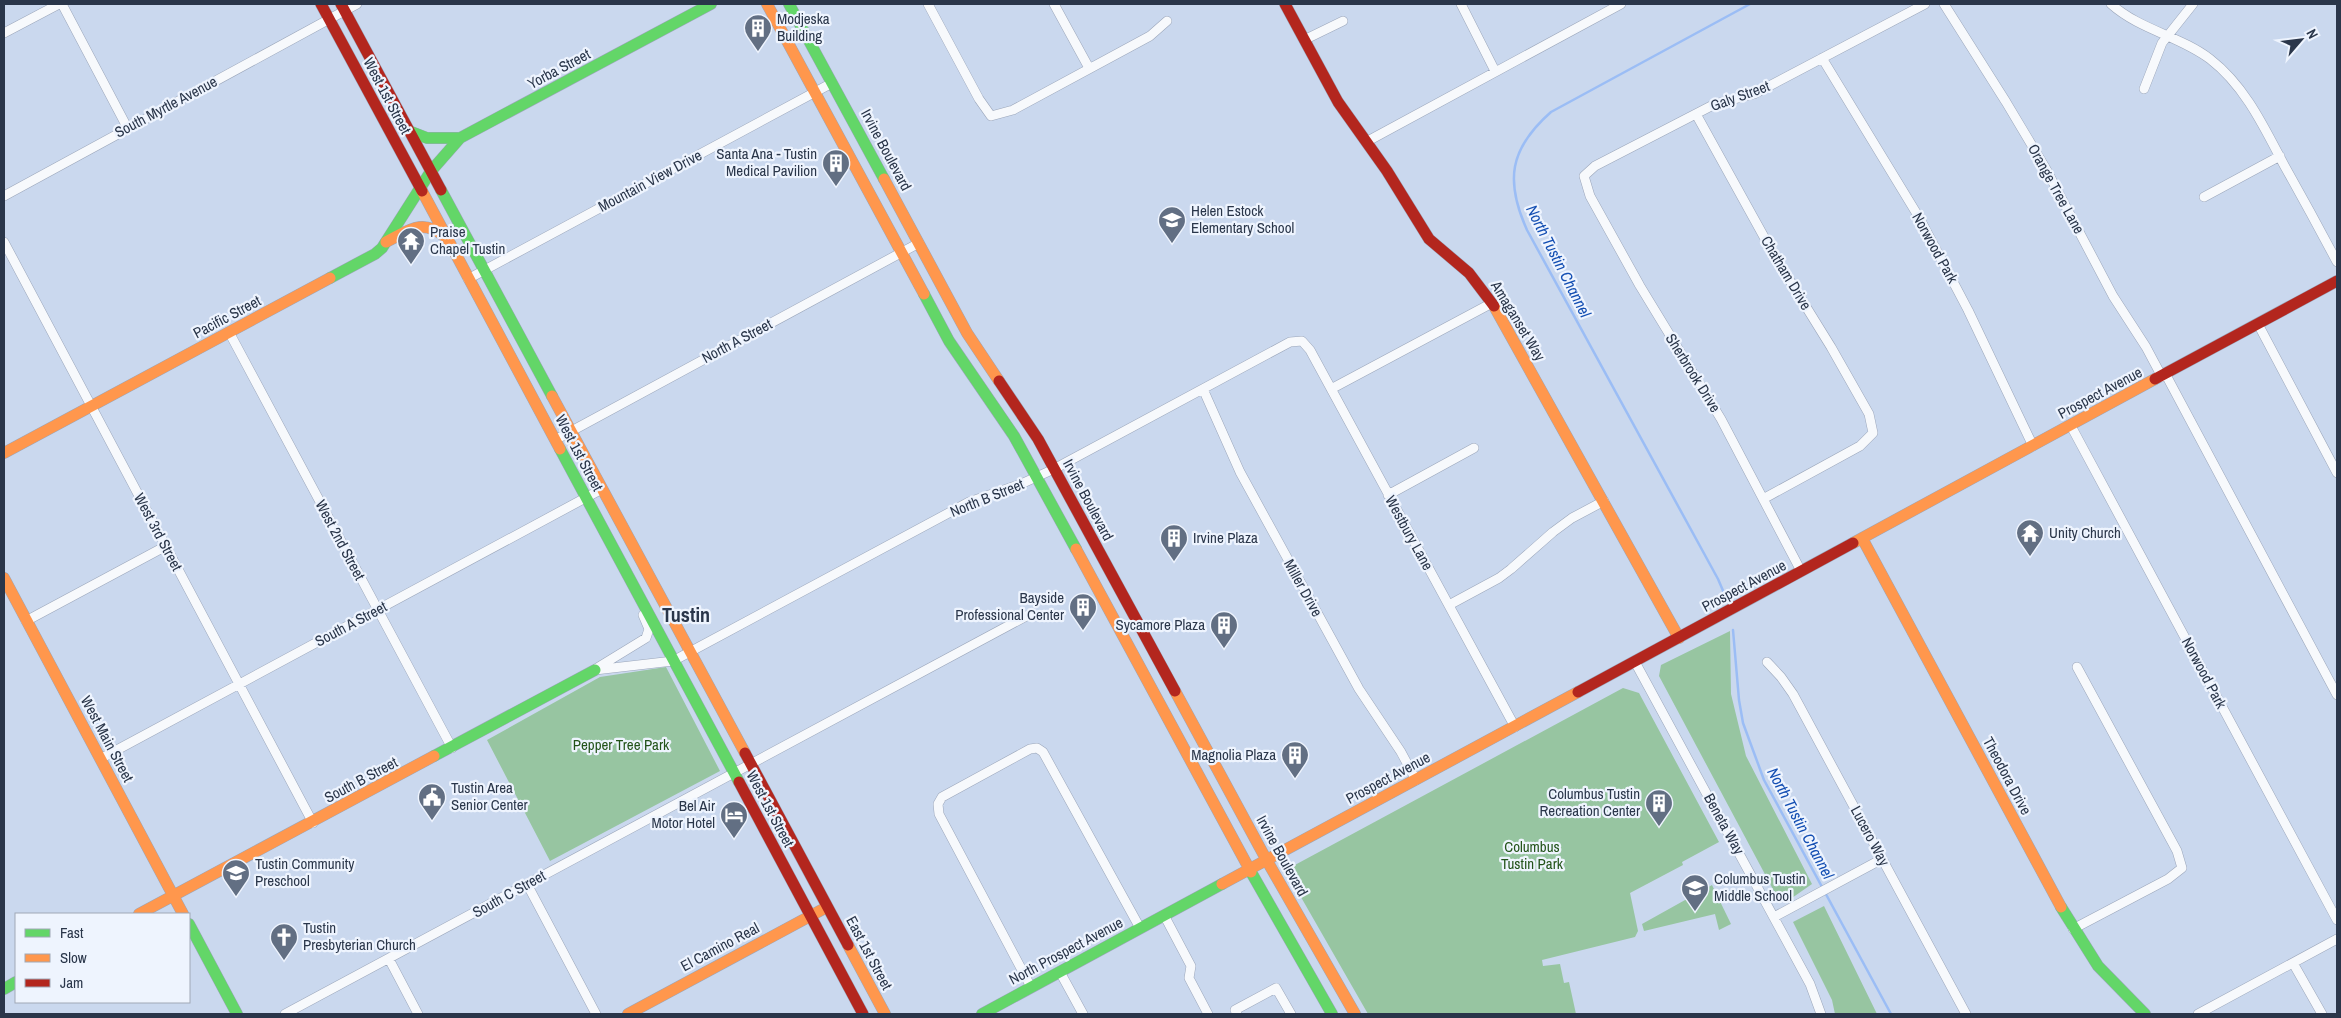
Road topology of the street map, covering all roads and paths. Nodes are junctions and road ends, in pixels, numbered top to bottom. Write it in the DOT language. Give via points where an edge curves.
graph roads {
  1 [pos="60,4"];
  2 [pos="321,4"];
  3 [pos="357,4"];
  4 [pos="711,4"];
  5 [pos="767,4"];
  6 [pos="789,4"];
  7 [pos="928,4"];
  8 [pos="1054,4"];
  9 [pos="1285,4"];
  10 [pos="1461,4"];
  11 [pos="1621,4"];
  12 [pos="1924,4"];
  13 [pos="1944,4"];
  14 [pos="2111,4"];
  15 [pos="2193,4"];
  16 [pos="343,7"];
  17 [pos="329,19"];
  18 [pos="1167,21"];
  19 [pos="1343,21"];
  20 [pos="4,33"];
  21 [pos="2167,35"];
  22 [pos="1304,40"];
  23 [pos="1822,58"];
  24 [pos="1089,68"];
  25 [pos="1495,71"];
  26 [pos="832,83"];
  27 [pos="2144,89"];
  28 [pos="814,92"];
  29 [pos="1696,114"];
  30 [pos="127,127"];
  31 [pos="409,131"];
  32 [pos="460,138"];
  33 [pos="1366,142"];
  34 [pos="2280,156"];
  35 [pos="431,171"];
  36 [pos="1584,176"];
  37 [pos="420,189"];
  38 [pos="4,196"];
  39 [pos="2204,197"];
  40 [pos="447,239"];
  41 [pos="4,242"];
  42 [pos="919,243"];
  43 [pos="384,244"];
  44 [pos="901,253"];
  45 [pos="2337,262"];
  46 [pos="484,270"];
  47 [pos="468,279"];
  48 [pos="2337,281"];
  49 [pos="1492,302"];
  50 [pos="2258,324"];
  51 [pos="229,332"];
  52 [pos="1302,341"];
  53 [pos="2164,376"];
  54 [pos="1331,388"];
  55 [pos="1203,389"];
  56 [pos="91,406"];
  57 [pos="2071,426"];
  58 [pos="571,431"];
  59 [pos="555,440"];
  60 [pos="2033,446"];
  61 [pos="1474,448"];
  62 [pos="4,453"];
  63 [pos="1054,469"];
  64 [pos="2337,473"];
  65 [pos="1037,477"];
  66 [pos="602,489"];
  67 [pos="1388,495"];
  68 [pos="586,498"];
  69 [pos="1763,499"];
  70 [pos="1604,501"];
  71 [pos="1862,538"];
  72 [pos="166,546"];
  73 [pos="1801,572"];
  74 [pos="4,578"];
  75 [pos="632,583"];
  76 [pos="1449,604"];
  77 [pos="378,610"];
  78 [pos="1032,613"];
  79 [pos="26,620"];
  80 [pos="1136,620"];
  81 [pos="1119,629"];
  82 [pos="1679,638"];
  83 [pos="690,652"];
  84 [pos="673,661"];
  85 [pos="1635,662"];
  86 [pos="1767,662"];
  87 [pos="2077,667"];
  88 [pos="595,670"];
  89 [pos="239,684"];
  90 [pos="2337,695"];
  91 [pos="1515,727"];
  92 [pos="452,748"];
  93 [pos="100,759"];
  94 [pos="750,764"];
  95 [pos="734,773"];
  96 [pos="1416,780"];
  97 [pos="313,823"];
  98 [pos="1266,859"];
  99 [pos="1882,859"];
  100 [pos="1249,869"];
  101 [pos="527,884"];
  102 [pos="174,896"];
  103 [pos="827,907"];
  104 [pos="142,913"];
  105 [pos="182,913"];
  106 [pos="1164,915"];
  107 [pos="810,916"];
  108 [pos="1774,917"];
  109 [pos="2337,920"];
  110 [pos="190,926"];
  111 [pos="1140,928"];
  112 [pos="2073,929"];
  113 [pos="2337,939"];
  114 [pos="389,959"];
  115 [pos="2293,963"];
  116 [pos="1060,972"];
  117 [pos="1031,987"];
  118 [pos="237,1014"];
  119 [pos="285,1014"];
  120 [pos="418,1014"];
  121 [pos="596,1014"];
  122 [pos="628,1014"];
  123 [pos="863,1014"];
  124 [pos="885,1014"];
  125 [pos="982,1014"];
  126 [pos="1082,1014"];
  127 [pos="1208,1014"];
  128 [pos="1237,1014"];
  129 [pos="1291,1014"];
  130 [pos="1332,1014"];
  131 [pos="1355,1014"];
  132 [pos="1821,1014"];
  133 [pos="1966,1014"];
  134 [pos="2145,1014"];
  135 [pos="2198,1014"];
  136 [pos="2322,1014"];
  1 -- 20 [label="street"];
  1 -- 30 [label="street"];
  2 -- 17 [label="main road, West 1st Street"];
  3 -- 16 [label="street, South Myrtle Avenue"];
  4 -- 32 [label="main road, Yorba Street"];
  5 -- 28 [label="main road"];
  6 -- 26 [label="main road, Irvine Boulevard"];
  7 -- 24 [label="street" via="991,116 1001,115"];
  8 -- 24 [label="street"];
  9 -- 22 [label="main road, Amaganset Way"];
  10 -- 25 [label="street"];
  11 -- 25 [label="street"];
  12 -- 23 [label="street, Galy Street"];
  13 -- 53 [label="street, Orange Tree Lane" via="2016,119 2077,226 2112,296"];
  14 -- 21 [label="street" via="2134,20"];
  15 -- 21 [label="street"];
  16 -- 17 [label="street, South Myrtle Avenue"];
  16 -- 31 [label="main road, West 1st Street"];
  17 -- 30 [label="street, South Myrtle Avenue"];
  17 -- 37 [label="main road, West 1st Street"];
  18 -- 24 [label="street" via="1150,36"];
  19 -- 22 [label="street"];
  21 -- 27 [label="street"];
  21 -- 34 [label="street" via="2194,48 2235,83"];
  22 -- 33 [label="main road, Amaganset Way" via="1338,102"];
  23 -- 29 [label="street, Galy Street" via="1754,94 1715,104"];
  23 -- 60 [label="street, Norwood Park" via="1920,219"];
  25 -- 33 [label="street"];
  26 -- 28 [label="street, Mountain View Drive"];
  26 -- 42 [label="main road, Irvine Boulevard"];
  28 -- 44 [label="main road"];
  28 -- 46 [label="street, Mountain View Drive"];
  29 -- 36 [label="street, Galy Street" via="1595,166"];
  29 -- 69 [label="street, Chatham Drive" via="1774,255 1869,414 1872,433 1860,446"];
  30 -- 38 [label="street, South Myrtle Avenue"];
  31 -- 32 [label="main road" via="427,139"];
  31 -- 35 [label="main road, West 1st Street"];
  32 -- 35 [label="main road, Yorba Street"];
  33 -- 49 [label="main road, Amaganset Way" via="1429,239 1470,273"];
  34 -- 39 [label="street"];
  34 -- 45 [label="street"];
  35 -- 37 [label="main road, Pacific Street"];
  35 -- 46 [label="main road, West 1st Street"];
  36 -- 69 [label="street, Sherbrook Drive" via="1594,204 1721,420"];
  37 -- 40 [label="main road, West 1st Street"];
  37 -- 43 [label="main road, Pacific Street"];
  40 -- 43 [label="main road" via="433,227 426,226 410,230"];
  40 -- 47 [label="main road, West 1st Street"];
  41 -- 56 [label="street, West 3rd Street"];
  42 -- 44 [label="street, North A Street"];
  42 -- 63 [label="main road, Irvine Boulevard" via="967,333 1026,419"];
  43 -- 51 [label="main road, Pacific Street" via="371,256"];
  44 -- 58 [label="street, North A Street"];
  44 -- 65 [label="main road" via="949,341 1001,416"];
  46 -- 47 [label="street, Mountain View Drive"];
  46 -- 58 [label="main road, West 1st Street"];
  47 -- 59 [label="main road, West 1st Street"];
  48 -- 50 [label="main road, Prospect Avenue"];
  49 -- 54 [label="street"];
  49 -- 70 [label="main road, Amaganset Way"];
  50 -- 53 [label="main road, Prospect Avenue"];
  50 -- 64 [label="street"];
  51 -- 56 [label="main road, Pacific Street"];
  51 -- 77 [label="street, West 2nd Street"];
  52 -- 54 [label="street, Westbury Lane"];
  52 -- 55 [label="street, North B Street" via="1290,342"];
  53 -- 57 [label="main road, Prospect Avenue"];
  53 -- 90 [label="street, Orange Tree Lane"];
  54 -- 67 [label="street, Westbury Lane"];
  55 -- 63 [label="street, North B Street"];
  55 -- 96 [label="street, Miller Drive" via="1245,481 1359,689"];
  56 -- 62 [label="main road, Pacific Street"];
  56 -- 72 [label="street, West 3rd Street"];
  57 -- 60 [label="main road, Prospect Avenue"];
  57 -- 109 [label="street, Norwood Park"];
  58 -- 59 [label="street, North A Street"];
  58 -- 66 [label="main road, West 1st Street"];
  59 -- 68 [label="main road, West 1st Street"];
  60 -- 71 [label="main road, Prospect Avenue"];
  61 -- 67 [label="street"];
  63 -- 65 [label="street, North B Street"];
  63 -- 80 [label="main road, Irvine Boulevard"];
  65 -- 81 [label="main road"];
  65 -- 83 [label="street, North B Street" via="969,502"];
  66 -- 68 [label="street, South A Street"];
  66 -- 83 [label="main road, West 1st Street"];
  67 -- 76 [label="street, Westbury Lane"];
  68 -- 75 [label="main road, West 1st Street"];
  68 -- 77 [label="street, South A Street"];
  69 -- 73 [label="street, Sherbrook Drive"];
  70 -- 76 [label="street" via="1572,518 1499,578"];
  70 -- 82 [label="main road, Amaganset Way"];
  71 -- 73 [label="main road, Prospect Avenue"];
  71 -- 112 [label="main road, Theodora Drive"];
  72 -- 79 [label="street"];
  72 -- 89 [label="street, West 3rd Street"];
  73 -- 82 [label="main road, Prospect Avenue"];
  74 -- 79 [label="main road, West Main Street"];
  75 -- 84 [label="main road, West 1st Street"];
  75 -- 88 [label="street, South B Street" via="632,594 649,629 646,638"];
  76 -- 91 [label="street, Westbury Lane"];
  77 -- 89 [label="street, South A Street"];
  77 -- 92 [label="street, West 2nd Street"];
  78 -- 94 [label="street, South C Street"];
  79 -- 93 [label="main road, West Main Street"];
  80 -- 81 [label="main road"];
  80 -- 98 [label="main road, Irvine Boulevard"];
  81 -- 100 [label="main road"];
  82 -- 85 [label="main road, Prospect Avenue"];
  83 -- 84 [label="street, North B Street"];
  83 -- 94 [label="main road, West 1st Street"];
  84 -- 88 [label="street, South B Street"];
  84 -- 95 [label="main road, West 1st Street"];
  85 -- 91 [label="main road, Prospect Avenue"];
  85 -- 108 [label="street, Beneta Way"];
  86 -- 99 [label="street, Lucero Way" via="1793,694"];
  87 -- 112 [label="street" via="2177,851 2182,868 2168,879"];
  88 -- 92 [label="main road, South B Street"];
  89 -- 93 [label="street, South A Street"];
  89 -- 97 [label="street, West 3rd Street"];
  91 -- 96 [label="main road, Prospect Avenue"];
  92 -- 97 [label="main road, South B Street"];
  93 -- 102 [label="main road, West Main Street"];
  94 -- 95 [label="street, South C Street"];
  94 -- 103 [label="main road, West 1st Street"];
  95 -- 101 [label="street, South C Street"];
  95 -- 107 [label="main road, West 1st Street"];
  96 -- 98 [label="main road, Prospect Avenue"];
  97 -- 102 [label="main road, South B Street"];
  98 -- 100 [label="main road, Prospect Avenue"];
  98 -- 131 [label="main road, Irvine Boulevard"];
  99 -- 108 [label="street"];
  99 -- 133 [label="street, Lucero Way"];
  100 -- 106 [label="main road, Prospect Avenue"];
  100 -- 130 [label="main road"];
  101 -- 114 [label="street, South C Street"];
  101 -- 121 [label="street"];
  102 -- 104 [label="main road, South B Street"];
  102 -- 105 [label="main road, West Main Street"];
  103 -- 107 [label="main road, El Camino Real"];
  103 -- 124 [label="main road, East 1st Street"];
  106 -- 111 [label="main road, North Prospect Avenue"];
  106 -- 127 [label="street" via="1191,966 1189,978"];
  107 -- 122 [label="main road, El Camino Real"];
  107 -- 123 [label="main road"];
  108 -- 132 [label="street, Beneta Way" via="1810,984"];
  110 -- 118 [label="main road"];
  111 -- 116 [label="main road, North Prospect Avenue"];
  111 -- 117 [label="street" via="1043,752 1037,748 1030,750 986,773 942,797 938,804 939,814"];
  112 -- 134 [label="main road, Theodora Drive" via="2098,966"];
  113 -- 115 [label="street"];
  114 -- 119 [label="street, South C Street"];
  114 -- 120 [label="street"];
  115 -- 135 [label="street"];
  115 -- 136 [label="street"];
  116 -- 117 [label="main road, North Prospect Avenue"];
  116 -- 126 [label="street"];
  117 -- 125 [label="main road, North Prospect Avenue"];
  128 -- 129 [label="street" via="1235,1010 1276,988"];
}
